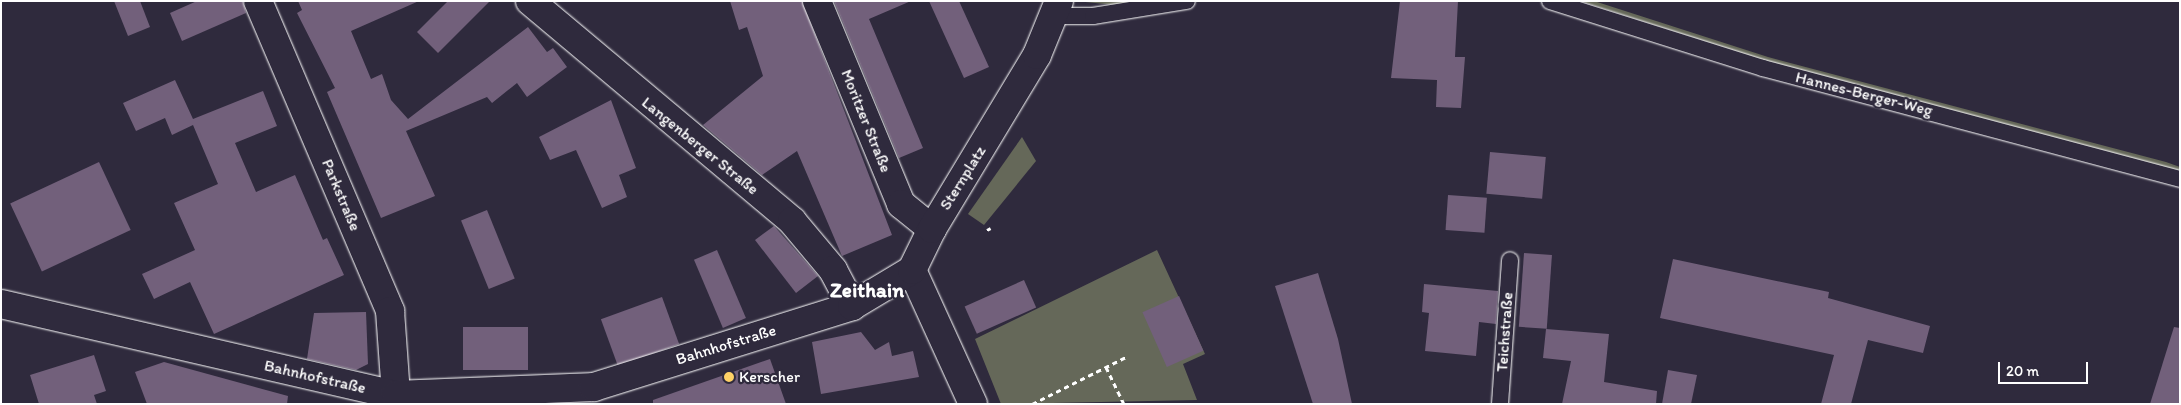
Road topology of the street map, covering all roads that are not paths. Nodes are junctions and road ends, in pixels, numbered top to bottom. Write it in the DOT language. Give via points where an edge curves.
graph roads {
  1 [pos="258,1"];
  2 [pos="530,1"];
  3 [pos="817,1"];
  4 [pos="1186,1"];
  5 [pos="1550,1"];
  6 [pos="1058,9"];
  7 [pos="2180,179"];
  8 [pos="932,229"];
  9 [pos="1510,260"];
  10 [pos="912,270"];
  11 [pos="1,304"];
  12 [pos="852,306"];
  13 [pos="396,395"];
  14 [pos="973,404"];
  15 [pos="1500,404"];
  1 -- 13 [label="street, Parkstraße" via="390,311"];
  2 -- 12 [label="street, Langenberger Straße" via="792,221 833,270"];
  3 -- 8 [label="street, Moritzer Straße" via="901,204"];
  4 -- 6 [label="lane" via="1092,16"];
  5 -- 7 [label="lane, Hannes-Berger-Weg" via="1763,68"];
  6 -- 8 [label="street, Sternplatz" via="1037,55"];
  8 -- 10 [label="street, Sternplatz"];
  9 -- 15 [label="lane, Teichstraße"];
  10 -- 12 [label="street, Bahnhofstraße"];
  10 -- 14 [label="street"];
  11 -- 13 [label="street, Bahnhofstraße"];
  12 -- 13 [label="street, Bahnhofstraße" via="594,387"];
}
